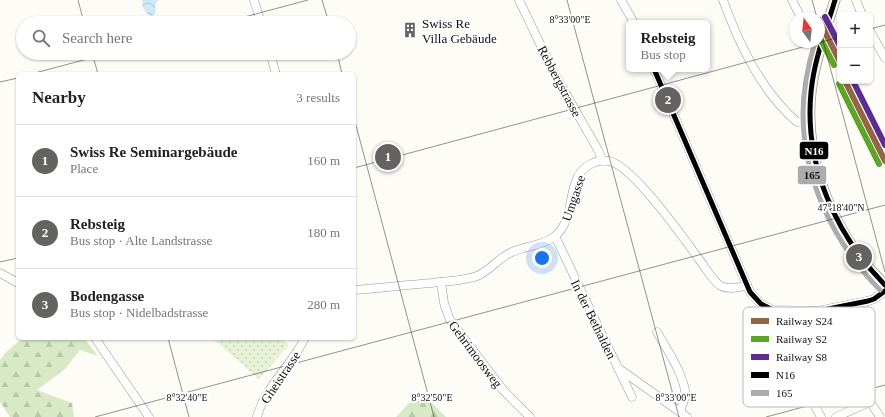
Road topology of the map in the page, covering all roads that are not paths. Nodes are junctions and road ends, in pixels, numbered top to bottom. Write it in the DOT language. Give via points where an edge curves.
graph roads {
  1 [pos="254,0"];
  2 [pos="519,0"];
  3 [pos="621,0"];
  4 [pos="723,0"];
  5 [pos="792,0"];
  6 [pos="835,0"];
  7 [pos="856,0"];
  8 [pos="798,12"];
  9 [pos="861,12"];
  10 [pos="259,16"];
  11 [pos="632,20"];
  12 [pos="873,36"];
  13 [pos="885,58"];
  14 [pos="272,60"];
  15 [pos="275,72"];
  16 [pos="655,72"];
  17 [pos="810,123"];
  18 [pos="603,161"];
  19 [pos="555,236"];
  20 [pos="0,273"];
  21 [pos="16,282"];
  22 [pos="441,282"];
  23 [pos="747,285"];
  24 [pos="885,285"];
  25 [pos="356,290"];
  26 [pos="885,290"];
  27 [pos="766,307"];
  28 [pos="842,307"];
  29 [pos="657,332"];
  30 [pos="96,340"];
  31 [pos="304,340"];
  32 [pos="618,368"];
  33 [pos="632,397"];
  34 [pos="816,407"];
  35 [pos="859,407"];
  36 [pos="873,407"];
  37 [pos="680,412"];
  38 [pos="879,415"];
  39 [pos="149,417"];
  40 [pos="257,417"];
  41 [pos="530,417"];
  42 [pos="687,417"];
  43 [pos="821,417"];
  44 [pos="836,417"];
  1 -- 10 [label="street"];
  2 -- 18 [label="street, Rebbergstrasse" via="553,71"];
  3 -- 11 [label="street"];
  4 -- 17 [label="street" via="742,48 775,100 797,122"];
  5 -- 8 [label="street"];
  6 -- 17 [label="main road" via="817,60 811,91"];
  7 -- 9 [label="street"];
  12 -- 13 [label="street"];
  14 -- 15 [label="street"];
  16 -- 23 [label="street"];
  17 -- 24 [label="main road" via="815,160 828,203 843,233 863,261"];
  18 -- 19 [label="street, Umgasse" via="589,165 581,171 568,216 562,229"];
  18 -- 23 [label="street" via="613,162 636,181 672,222 718,285 732,289"];
  19 -- 22 [label="street, Umgasse" via="505,255 479,275"];
  19 -- 32 [label="street, In der Bethalden"];
  20 -- 21 [label="street"];
  22 -- 25 [label="street, Umgasse"];
  22 -- 41 [label="street, Gehrimoosweg" via="450,320 503,390"];
  23 -- 27 [label="street" via="750,292"];
  26 -- 28 [label="street" via="874,299"];
  29 -- 37 [label="street" via="685,385 685,396"];
  30 -- 39 [label="street"];
  31 -- 40 [label="street, Gheistrasse" via="265,397"];
  32 -- 33 [label="street"];
  32 -- 37 [label="street, In der Bethalden"];
  34 -- 43 [label="street"];
  35 -- 44 [label="street"];
  36 -- 38 [label="street"];
  37 -- 42 [label="street, In der Bethalden"];
}
